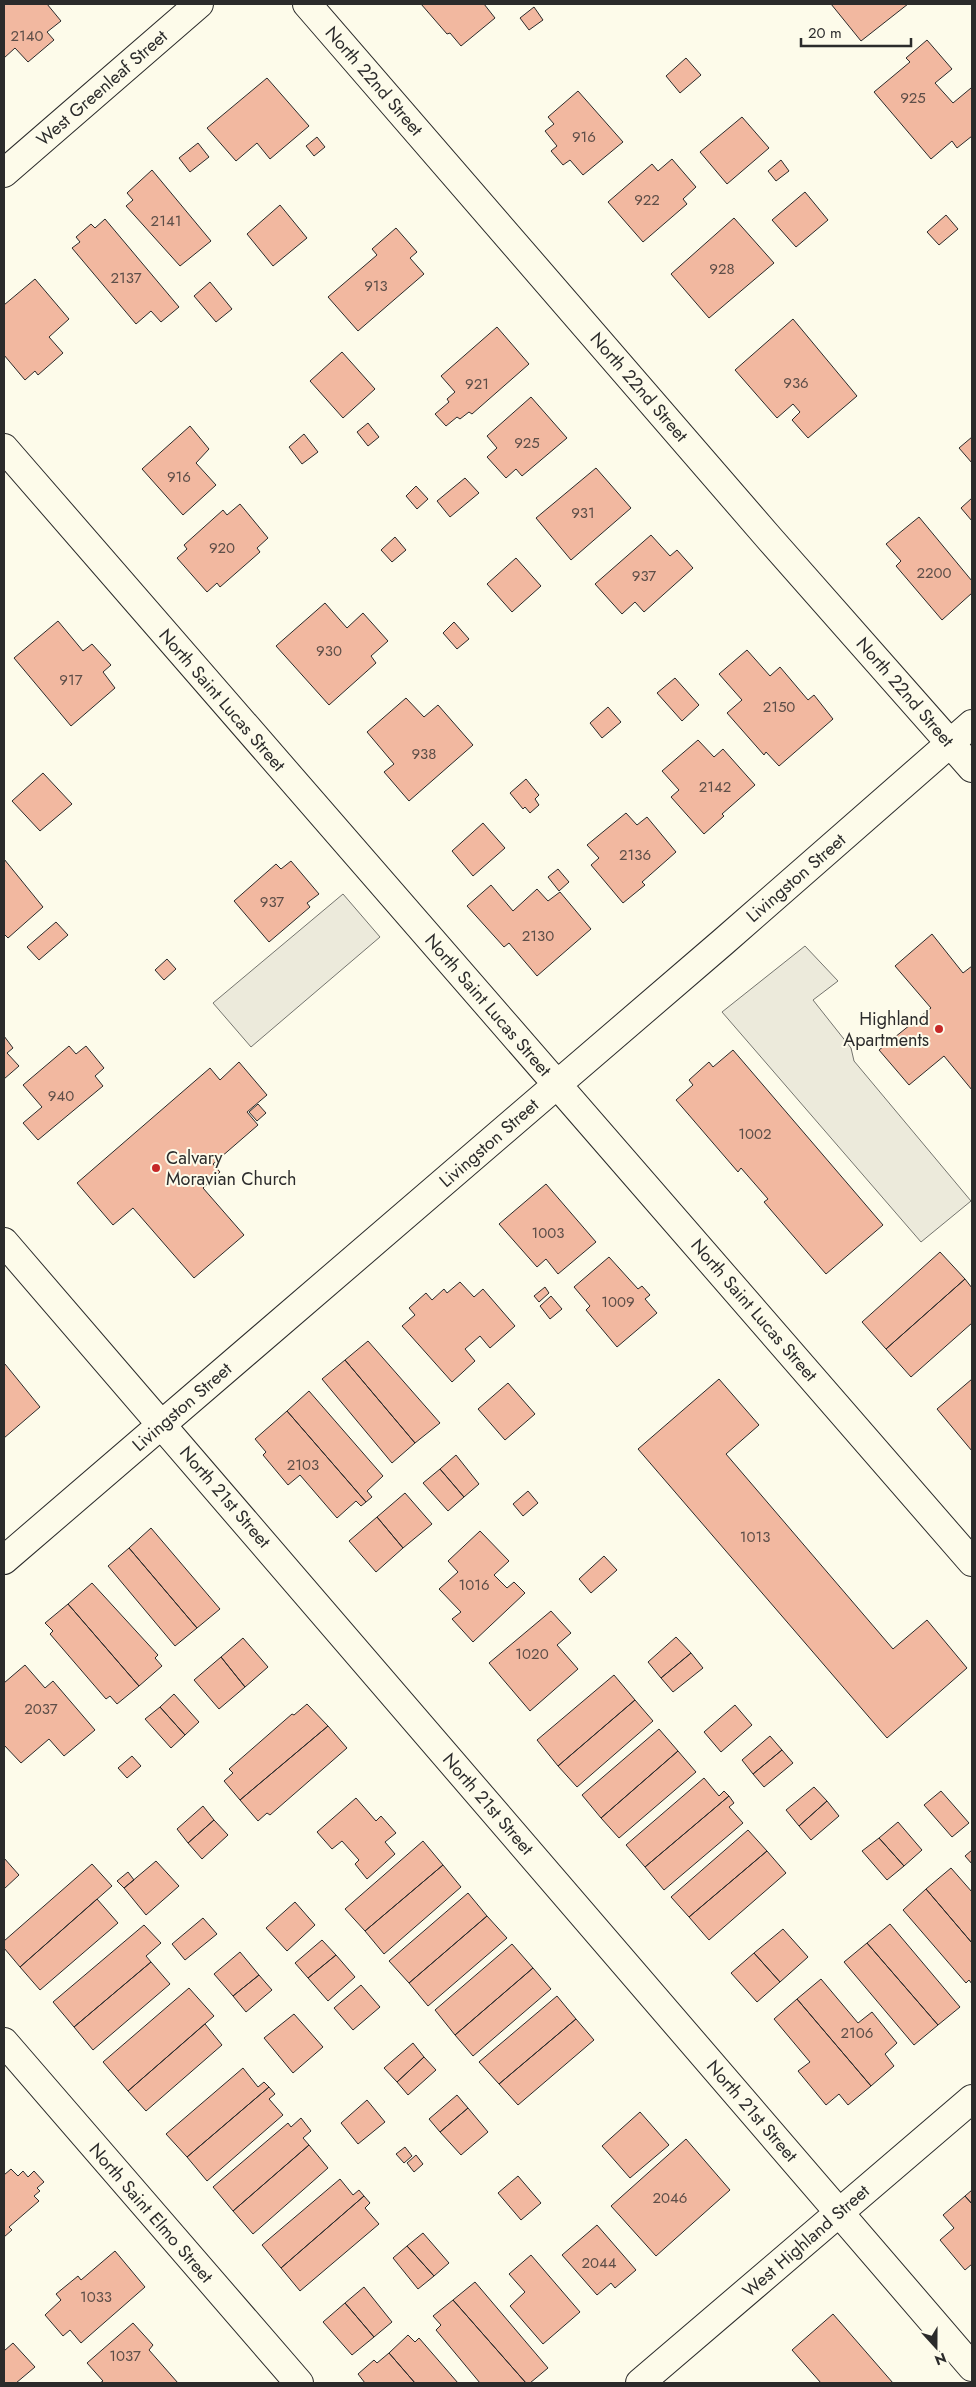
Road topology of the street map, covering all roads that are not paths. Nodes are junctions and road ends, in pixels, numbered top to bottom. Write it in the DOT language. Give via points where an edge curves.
graph roads {
  1 [pos="199,4"];
  2 [pos="307,4"];
  3 [pos="4,173"];
  4 [pos="4,448"];
  5 [pos="972,724"];
  6 [pos="951,743"];
  7 [pos="972,768"];
  8 [pos="556,1084"];
  9 [pos="4,1242"];
  10 [pos="162,1424"];
  11 [pos="4,1560"];
  12 [pos="972,1562"];
  13 [pos="4,2042"];
  14 [pos="972,2099"];
  15 [pos="839,2213"];
  16 [pos="972,2367"];
  17 [pos="299,2383"];
  18 [pos="640,2383"];
  1 -- 3 [label="street, West Greenleaf Street"];
  2 -- 6 [label="street, North 22nd Street" via="769,538"];
  4 -- 8 [label="street, North Saint Lucas Street"];
  5 -- 6 [label="street, Livingston Street"];
  6 -- 7 [label="street, North 22nd Street"];
  6 -- 8 [label="street, Livingston Street"];
  8 -- 10 [label="street, Livingston Street"];
  8 -- 12 [label="street, North Saint Lucas Street"];
  9 -- 10 [label="street, North 21st Street"];
  10 -- 11 [label="street, Livingston Street"];
  10 -- 15 [label="street, North 21st Street"];
  13 -- 17 [label="street, North Saint Elmo Street"];
  14 -- 15 [label="street, West Highland Street"];
  15 -- 16 [label="street, North 21st Street"];
  15 -- 18 [label="street, West Highland Street"];
}
